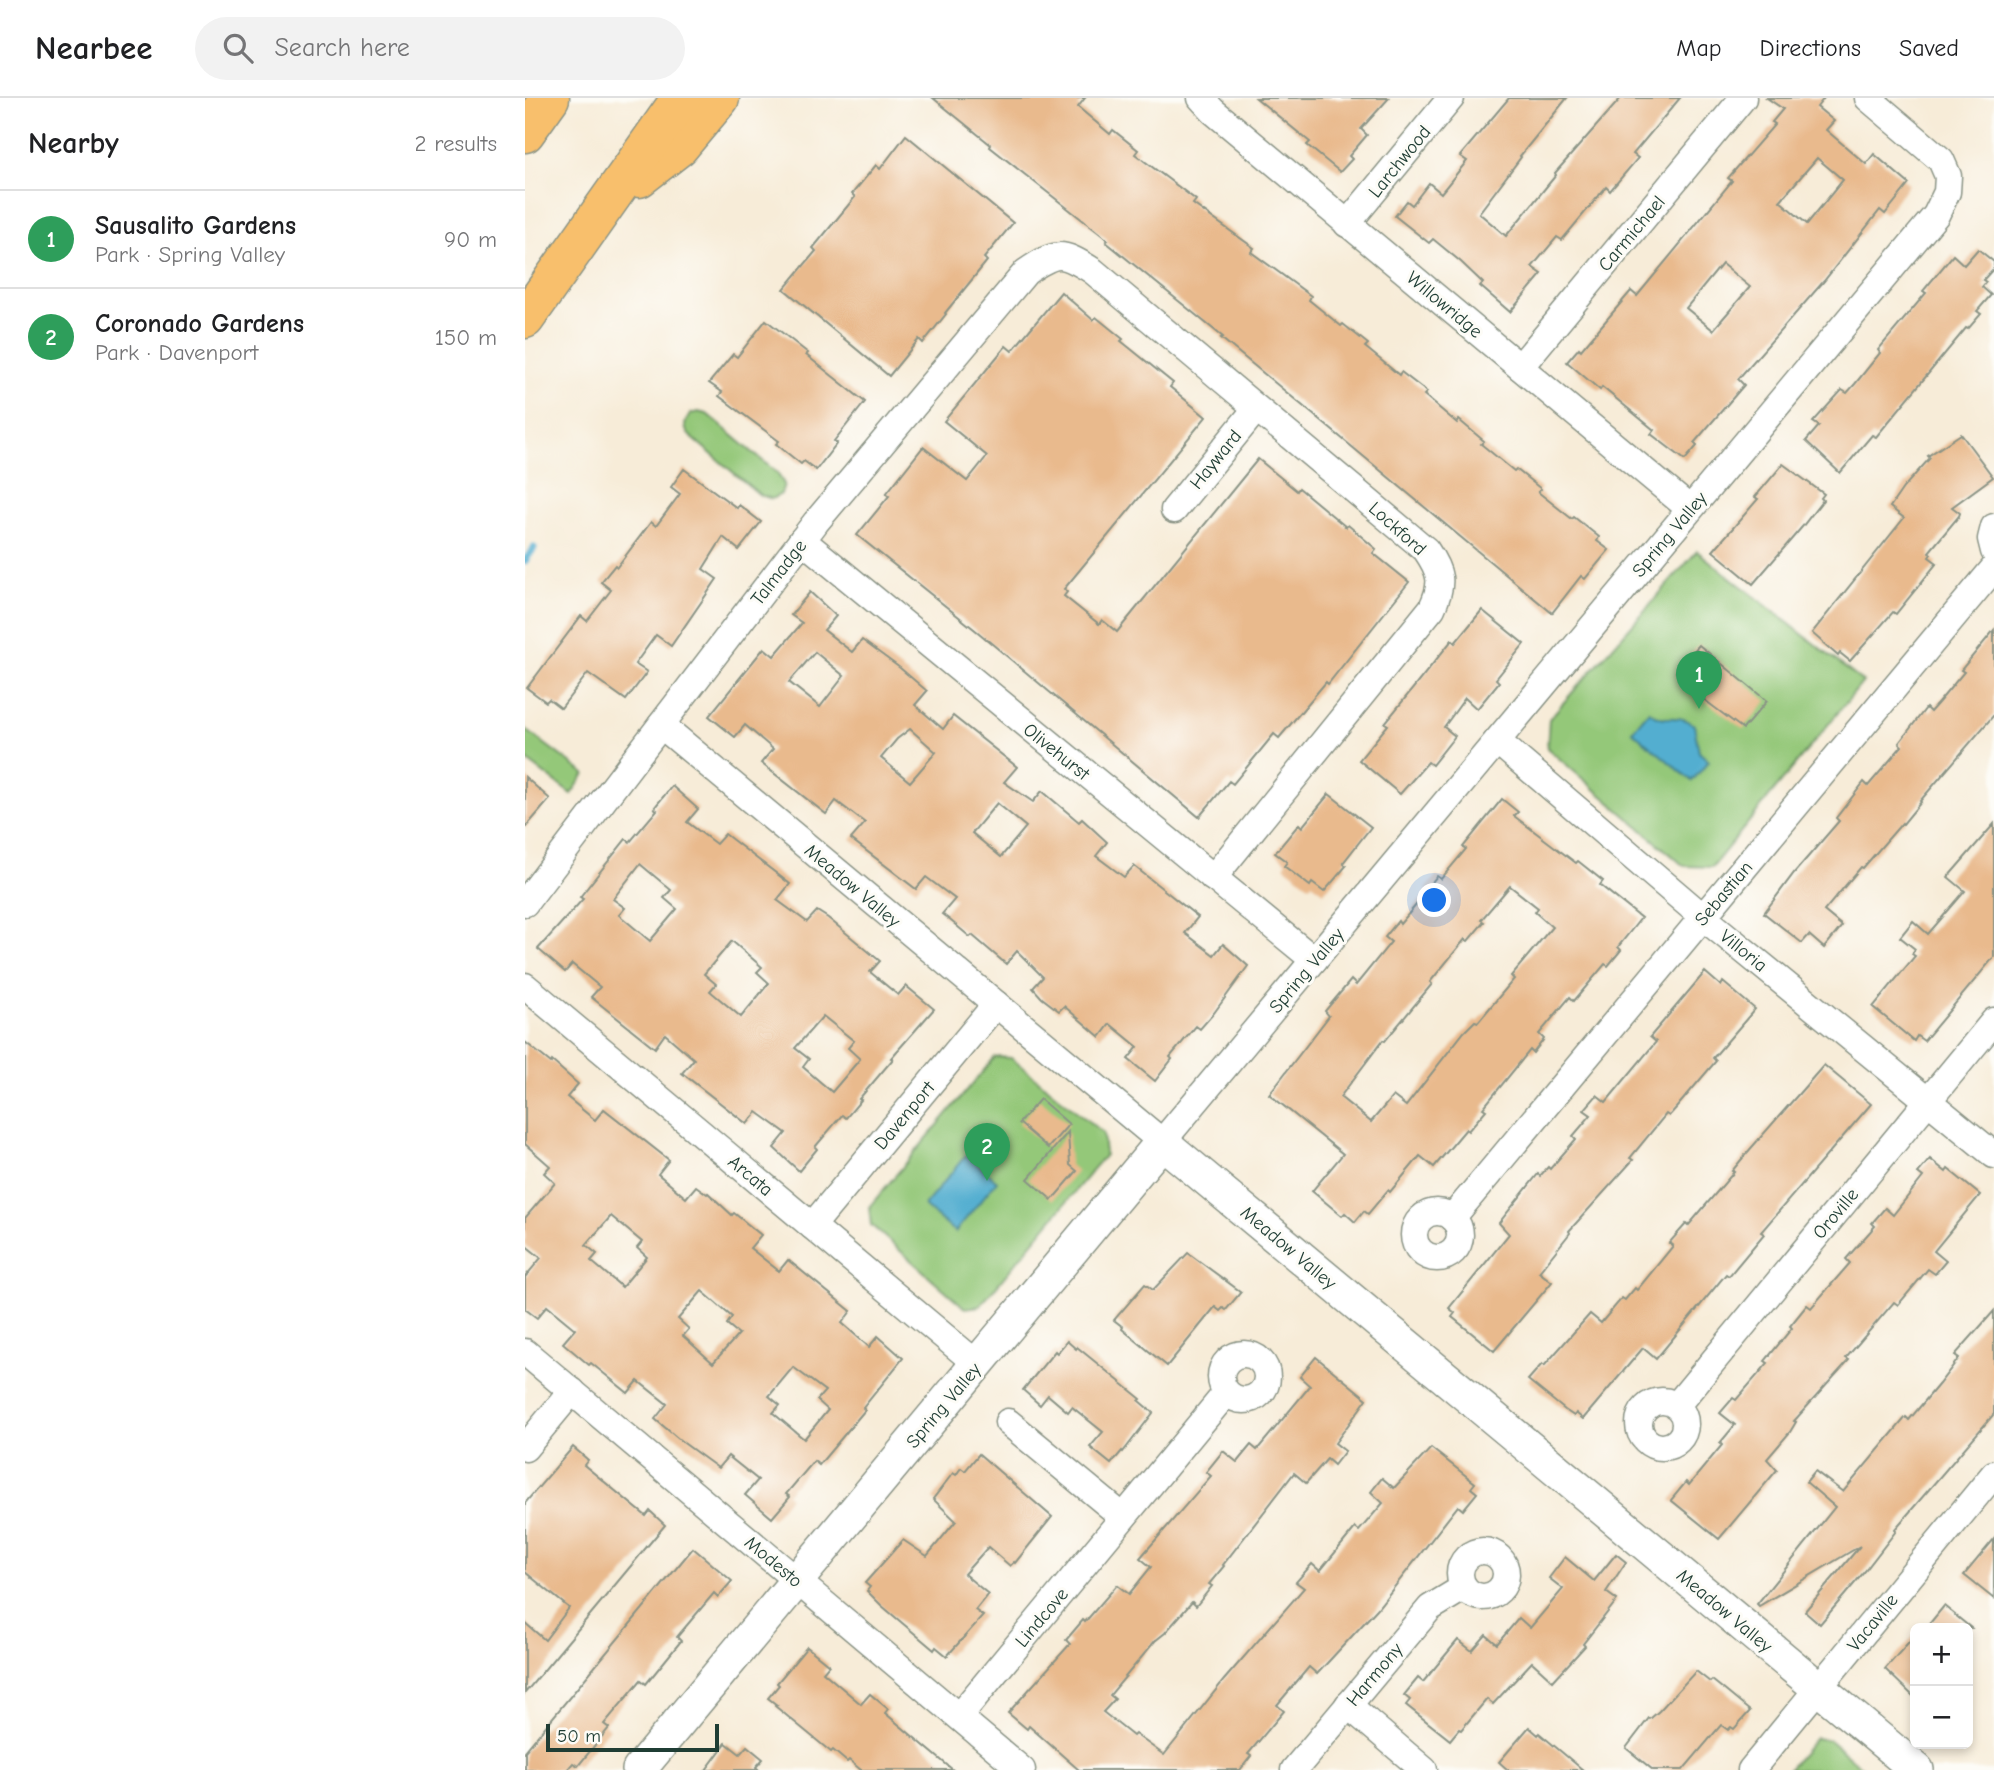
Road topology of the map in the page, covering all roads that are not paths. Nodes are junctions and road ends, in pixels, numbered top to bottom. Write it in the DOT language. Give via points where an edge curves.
graph roads {
  1 [pos="550,98"];
  2 [pos="681,98"];
  3 [pos="720,98"];
  4 [pos="1201,98"];
  5 [pos="1451,98"];
  6 [pos="1742,98"];
  7 [pos="1868,98"];
  8 [pos="525,133"];
  9 [pos="607,203"];
  10 [pos="1347,223"];
  11 [pos="1049,256"];
  12 [pos="525,318"];
  13 [pos="1520,367"];
  14 [pos="1256,409"];
  15 [pos="1690,509"];
  16 [pos="1174,510"];
  17 [pos="1994,527"];
  18 [pos="802,540"];
  19 [pos="1994,551"];
  20 [pos="1994,568"];
  21 [pos="661,725"];
  22 [pos="1497,741"];
  23 [pos="1213,878"];
  24 [pos="525,903"];
  25 [pos="1703,917"];
  26 [pos="1314,960"];
  27 [pos="525,986"];
  28 [pos="996,1004"];
  29 [pos="1994,1021"];
  30 [pos="1928,1101"];
  31 [pos="1162,1142"];
  32 [pos="1994,1155"];
  33 [pos="1452,1217"];
  34 [pos="812,1226"];
  35 [pos="525,1352"];
  36 [pos="977,1364"];
  37 [pos="572,1391"];
  38 [pos="1226,1393"];
  39 [pos="1677,1405"];
  40 [pos="1008,1422"];
  41 [pos="525,1448"];
  42 [pos="1994,1474"];
  43 [pos="1123,1517"];
  44 [pos="797,1580"];
  45 [pos="1464,1588"];
  46 [pos="1818,1688"];
  47 [pos="1348,1705"];
  48 [pos="958,1716"];
  49 [pos="639,1770"];
  50 [pos="1022,1770"];
  51 [pos="1294,1770"];
  52 [pos="1424,1770"];
  53 [pos="1751,1770"];
  54 [pos="1917,1770"];
  1 -- 8 [label="highway"];
  2 -- 9 [label="highway"];
  3 -- 9 [label="highway" via="679,147"];
  4 -- 10 [label="street, Willowridge"];
  5 -- 10 [label="street, Larchwood"];
  6 -- 13 [label="street, Carmichael"];
  7 -- 15 [label="street, Spring Valley" via="1941,160 1948,176 1947,192 1936,215"];
  9 -- 12 [label="highway"];
  10 -- 13 [label="street, Willowridge"];
  11 -- 14 [label="street, Lockford" via="1075,260 1093,271"];
  11 -- 18 [label="street, Talmadge" via="1026,272"];
  13 -- 15 [label="street, Willowridge"];
  14 -- 16 [label="street, Hayward"];
  14 -- 23 [label="street, Lockford" via="1426,550 1436,565 1440,592 1432,608"];
  15 -- 22 [label="street, Spring Valley"];
  17 -- 19 [label="street"];
  18 -- 21 [label="street, Talmadge"];
  18 -- 23 [label="street, Olivehurst"];
  20 -- 25 [label="street, Sebastian"];
  21 -- 24 [label="street, Talmadge"];
  21 -- 28 [label="street, Meadow Valley"];
  22 -- 25 [label="street, Villoria"];
  22 -- 26 [label="street, Spring Valley"];
  23 -- 26 [label="street, Olivehurst"];
  25 -- 30 [label="street, Villoria"];
  25 -- 33 [label="street, Sebastian"];
  26 -- 31 [label="street, Spring Valley"];
  27 -- 34 [label="street, Arcata"];
  28 -- 31 [label="street, Meadow Valley"];
  28 -- 34 [label="street, Davenport"];
  29 -- 30 [label="street, Oroville"];
  30 -- 32 [label="street, Villoria"];
  30 -- 39 [label="street, Oroville"];
  31 -- 36 [label="street, Spring Valley"];
  31 -- 46 [label="street, Meadow Valley"];
  34 -- 36 [label="street, Arcata"];
  35 -- 37 [label="street, Modesto"];
  36 -- 44 [label="street, Spring Valley"];
  37 -- 41 [label="street"];
  37 -- 44 [label="street, Modesto"];
  38 -- 43 [label="street, Lindcove"];
  40 -- 43 [label="street"];
  42 -- 46 [label="street, Vacaville"];
  43 -- 48 [label="street, Lindcove"];
  44 -- 48 [label="street, Modesto"];
  44 -- 49 [label="street, Spring Valley"];
  45 -- 47 [label="street, Harmony" via="1430,1608"];
  46 -- 53 [label="street, Vacaville"];
  46 -- 54 [label="street, Meadow Valley"];
  47 -- 51 [label="street, Harmony"];
  47 -- 52 [label="street"];
  48 -- 50 [label="street, Modesto"];
}
